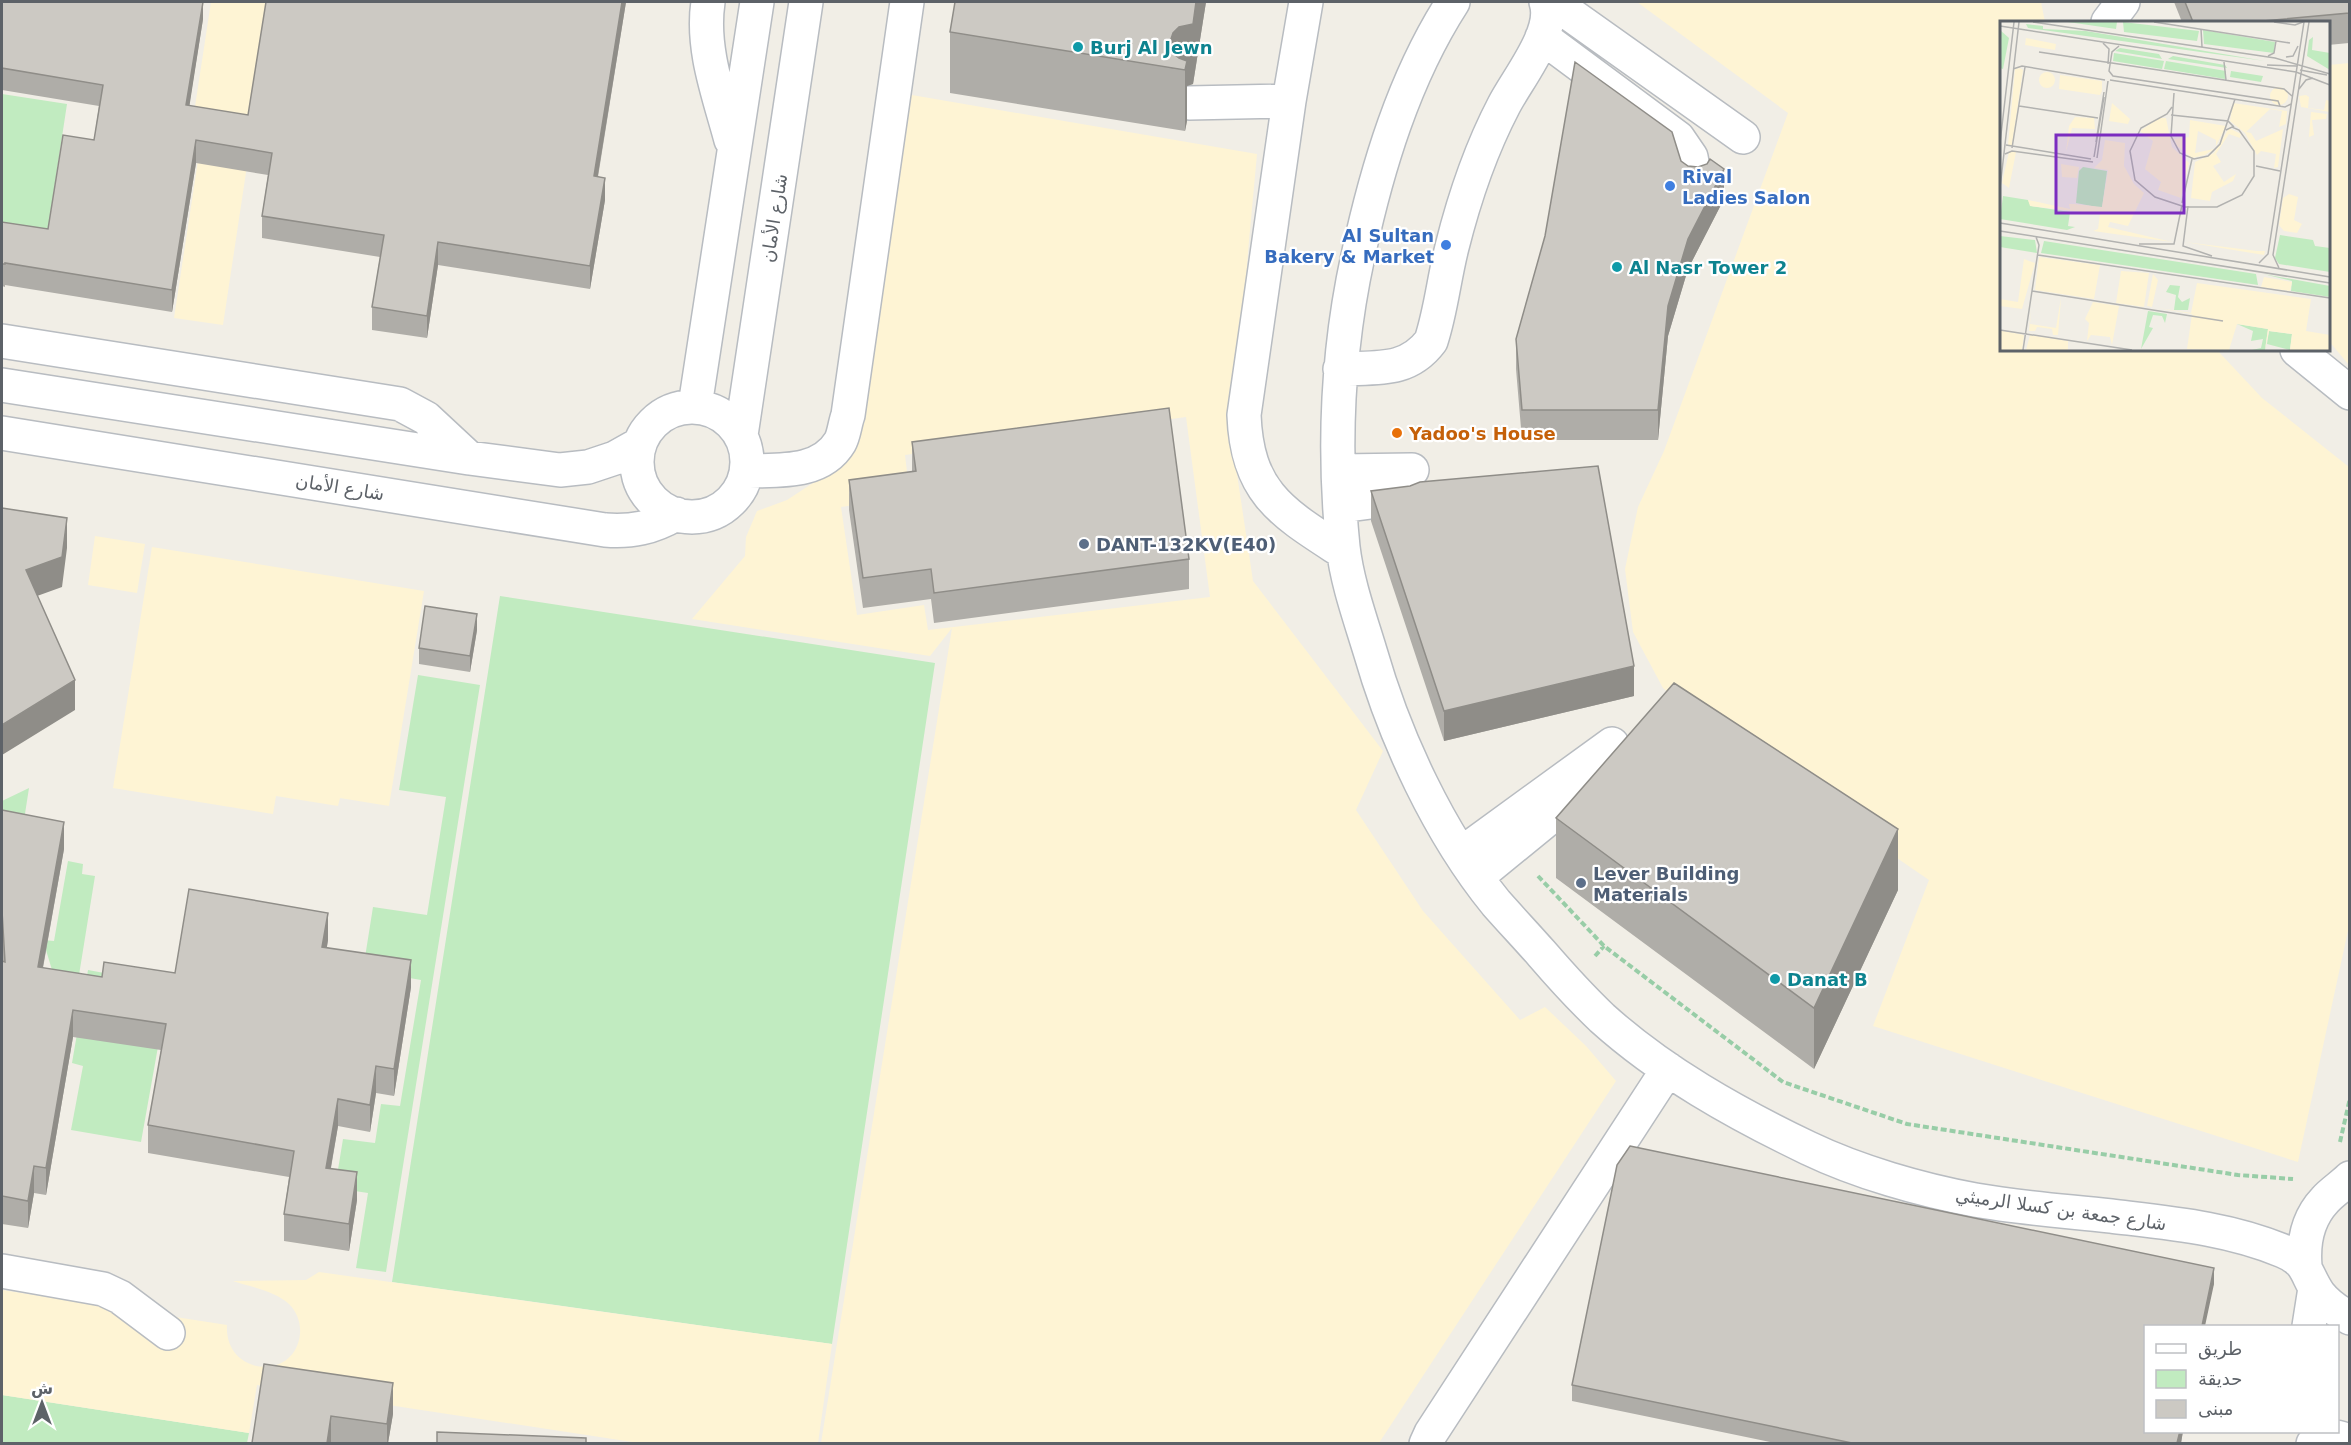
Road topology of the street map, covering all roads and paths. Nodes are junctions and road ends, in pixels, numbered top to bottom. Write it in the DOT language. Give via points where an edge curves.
graph roads {
  1 [pos="708,2"];
  2 [pos="758,2"];
  3 [pos="806,2"];
  4 [pos="907,2"];
  5 [pos="1306,2"];
  6 [pos="1453,2"];
  7 [pos="1546,2"];
  8 [pos="1553,2"];
  9 [pos="2103,2"];
  10 [pos="2123,2"];
  11 [pos="2108,21"];
  12 [pos="2109,21"];
  13 [pos="1542,37"];
  14 [pos="1288,101"];
  15 [pos="1190,103"];
  16 [pos="1743,137"];
  17 [pos="734,151"];
  18 [pos="1695,179"];
  19 [pos="2,341"];
  20 [pos="2298,351"];
  21 [pos="1340,369"];
  22 [pos="2,385"];
  23 [pos="2349,393"];
  24 [pos="695,406"];
  25 [pos="2,433"];
  26 [pos="741,435"];
  27 [pos="640,444"];
  28 [pos="469,458"];
  29 [pos="747,471"];
  30 [pos="1339,471"];
  31 [pos="1341,506"];
  32 [pos="676,514"];
  33 [pos="1343,552"];
  34 [pos="1512,848"];
  35 [pos="1470,865"];
  36 [pos="1668,1069"];
  37 [pos="2349,1098"];
  38 [pos="2342,1164"];
  39 [pos="2299,1179"];
  40 [pos="2,1271"];
  41 [pos="2310,1277"];
  42 [pos="2349,1318"];
  43 [pos="2309,1325"];
  44 [pos="168,1333"];
  45 [pos="2349,1442"];
  46 [pos="1426,1443"];
  47 [pos="2313,1443"];
  1 -- 17 [label="street" via="707,46"];
  2 -- 17 [label="street"];
  3 -- 26 [label="street, شارع الأمان"];
  4 -- 29 [label="street" via="848,415 840,442 819,462 792,470"];
  5 -- 14 [label="street"];
  6 -- 21 [label="street, شارع جمعة بن كسلا الرميثي" via="1433,33 1404,96 1381,166 1348,300"];
  7 -- 13 [label="street"];
  8 -- 16 [label="street"];
  9 -- 11 [label="street"];
  10 -- 12 [label="street"];
  13 -- 18 [label="street" via="1678,138 1691,157"];
  13 -- 21 [label="street" via="1503,106 1474,176 1452,247 1431,341 1412,361"];
  14 -- 15 [label="street"];
  14 -- 33 [label="street" via="1244,415 1245,435 1255,474 1266,492 1295,520"];
  17 -- 24 [label="street"];
  19 -- 28 [label="street" via="400,404 426,418"];
  20 -- 23 [label="street"];
  21 -- 30 [label="street, شارع جمعة بن كسلا الرميثي" via="1336,423"];
  22 -- 28 [label="street"];
  24 -- 26 [label="street" via="714,410"];
  24 -- 27 [label="street" via="677,408 661,416 648,428"];
  25 -- 32 [label="street, شارع الأمان" via="605,530 642,529"];
  26 -- 29 [label="street" via="747,452"];
  27 -- 28 [label="street" via="588,467 560,470"];
  27 -- 32 [label="street" via="640,479 660,507"];
  29 -- 32 [label="street" via="741,488 729,503 713,513 694,517"];
  30 -- 31 [label="street, شارع جمعة بن كسلا الرميثي"];
  30 -- 31 [label="street" via="1410,484"];
  31 -- 33 [label="street, شارع جمعة بن كسلا الرميثي"];
  33 -- 35 [label="street, شارع جمعة بن كسلا الرميثي" via="1380,687 1411,763"];
  34 -- 35 [label="street"];
  34 -- 35 [label="street" via="1620,749"];
  34 -- 39 [label="path" via="1604,946 1784,1082 1907,1124 2238,1175"];
  35 -- 36 [label="street, شارع جمعة بن كسلا الرميثي" via="1494,901 1569,984 1604,1020"];
  36 -- 41 [label="street, شارع جمعة بن كسلا الرميثي" via="1739,1114 1814,1151 1892,1180 1974,1200 2220,1232 2282,1251 2294,1257"];
  36 -- 46 [label="street"];
  37 -- 38 [label="path"];
  38 -- 41 [label="street" via="2313,1217 2304,1250"];
  40 -- 44 [label="street" via="103,1289"];
  41 -- 42 [label="street, شارع جمعة بن كسلا الرميثي" via="2322,1298"];
  41 -- 43 [label="street"];
  45 -- 47 [label="street" via="2331,1436"];
}
